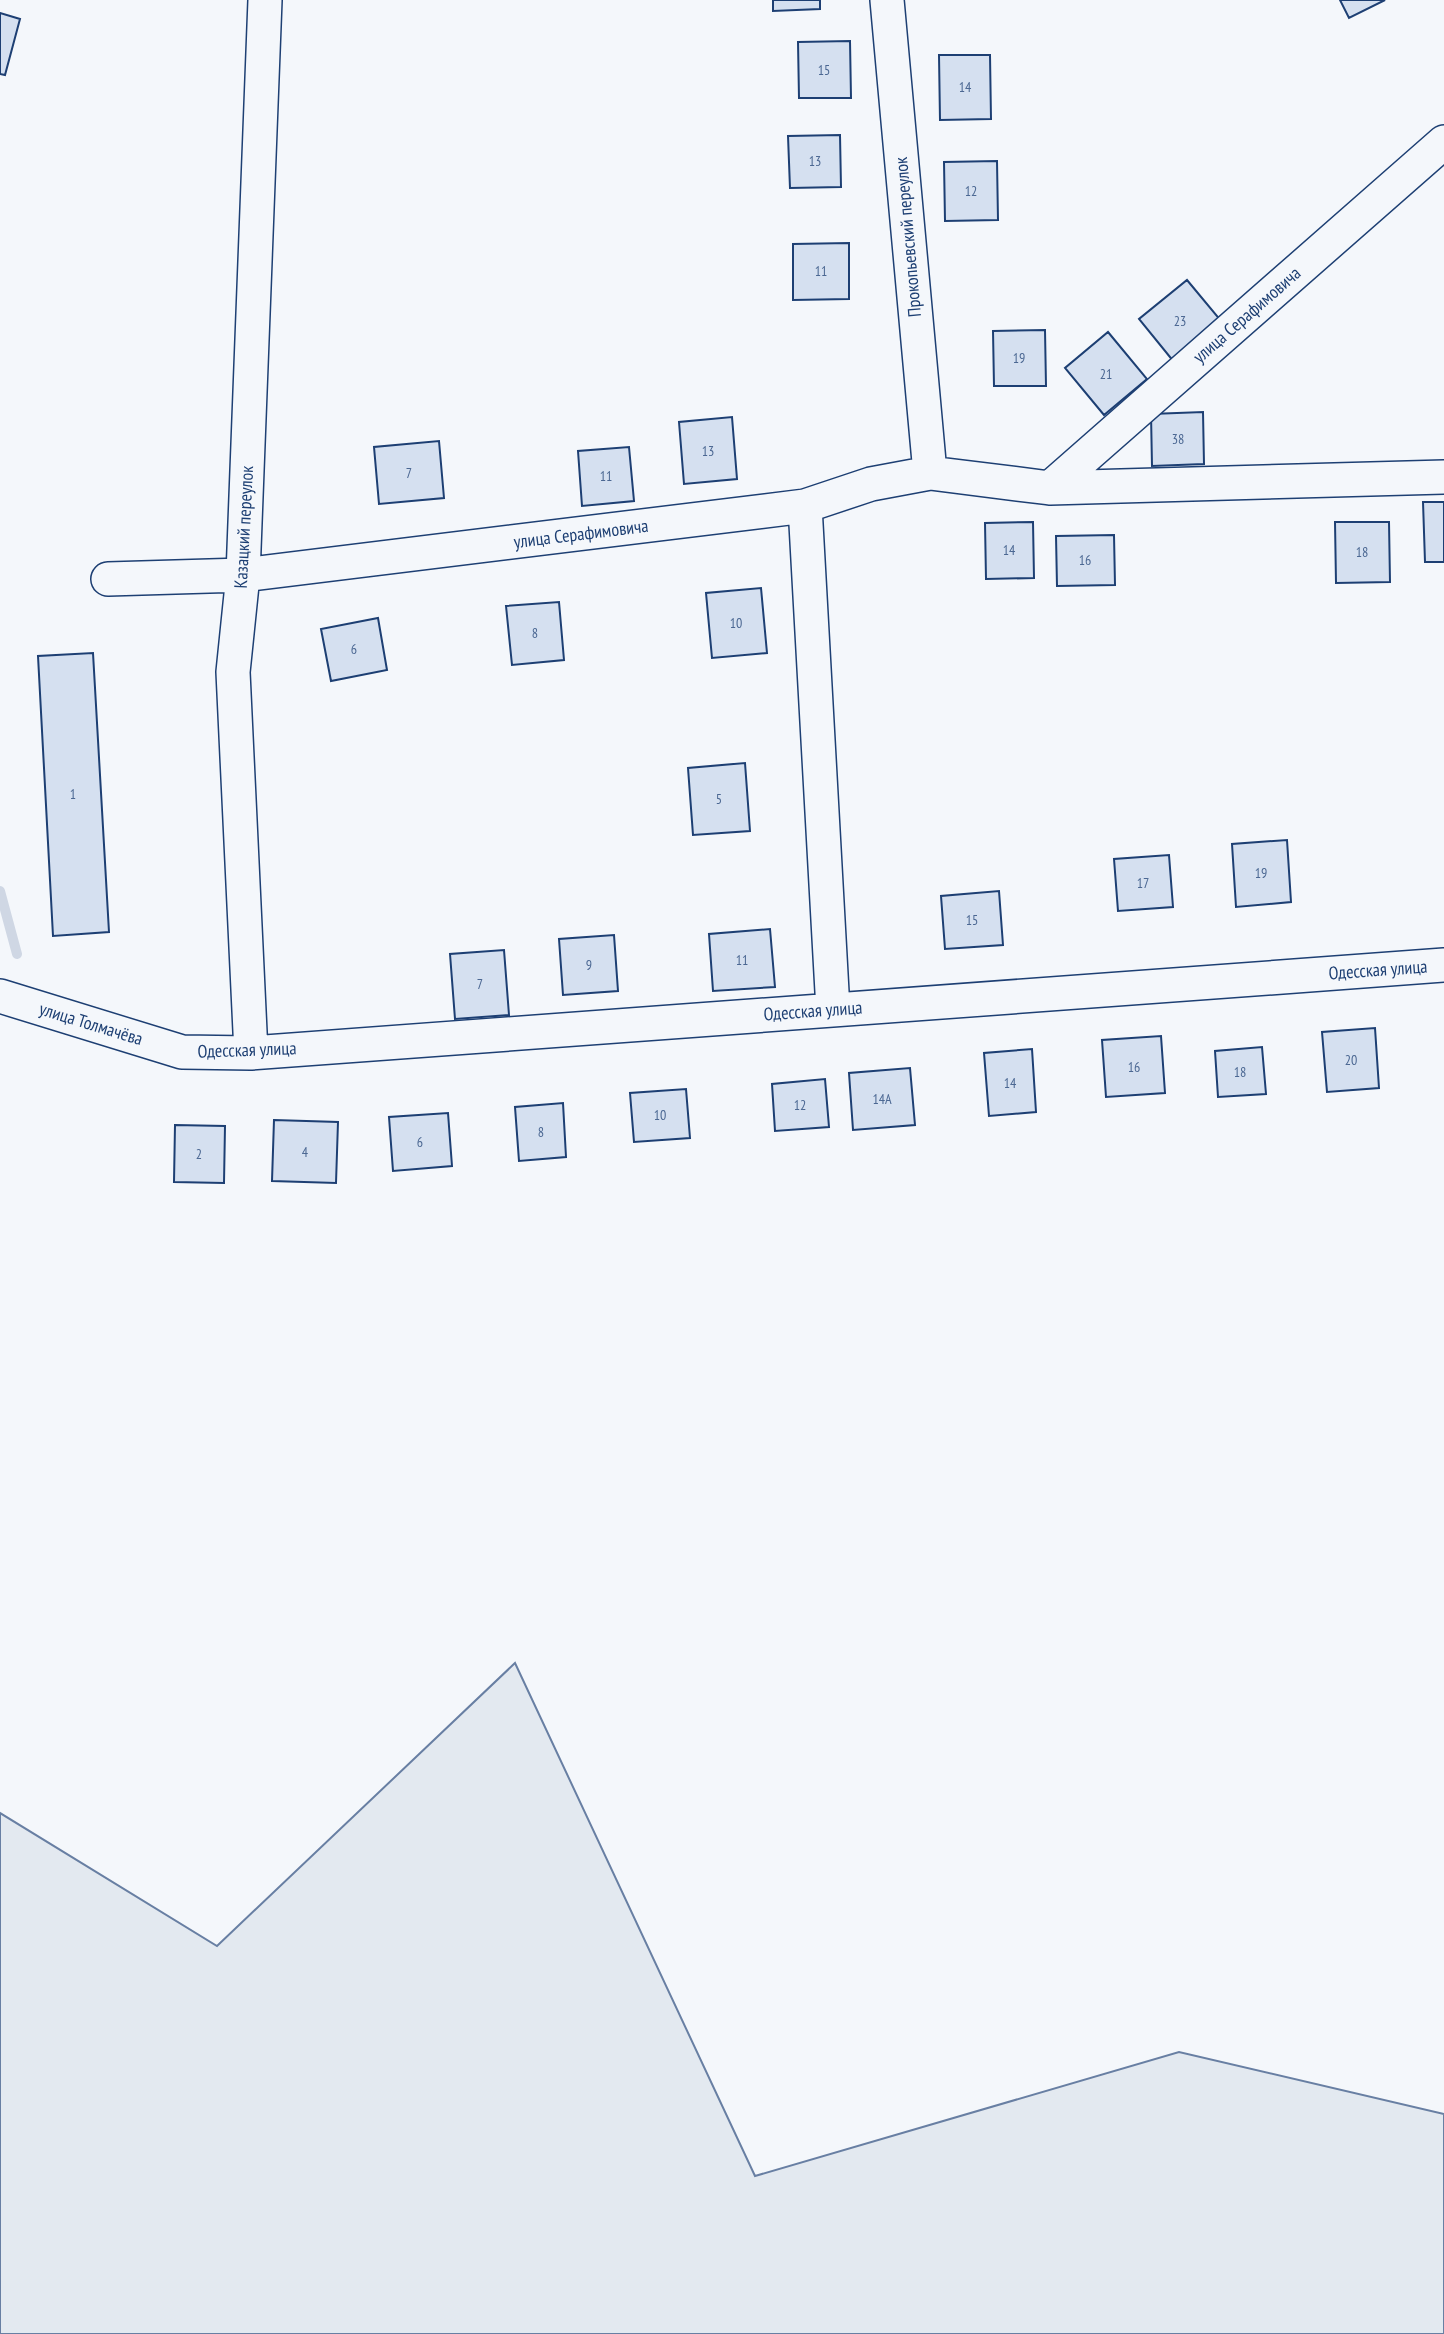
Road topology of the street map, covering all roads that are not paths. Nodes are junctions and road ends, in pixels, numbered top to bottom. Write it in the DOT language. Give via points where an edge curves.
graph roads {
  1 [pos="265,0"];
  2 [pos="887,0"];
  3 [pos="1444,142"];
  4 [pos="930,474"];
  5 [pos="1444,477"];
  6 [pos="1050,488"];
  7 [pos="805,506"];
  8 [pos="243,575"];
  9 [pos="108,579"];
  10 [pos="1444,965"];
  11 [pos="0,996"];
  12 [pos="833,1010"];
  13 [pos="182,1052"];
  14 [pos="251,1053"];
  1 -- 8 [label="street, Казацкий переулок"];
  2 -- 4 [label="street, Прокопьевский переулок"];
  3 -- 6 [label="street, улица Серафимовича"];
  4 -- 6 [label="street, улица Серафимовича"];
  4 -- 7 [label="street, улица Серафимовича" via="871,484"];
  5 -- 6 [label="street, улица Серафимовича"];
  7 -- 8 [label="street, улица Серафимовича"];
  7 -- 12 [label="street"];
  8 -- 9 [label="street, улица Серафимовича"];
  8 -- 14 [label="street, Казацкий переулок" via="233,672"];
  10 -- 12 [label="street, Одесская улица"];
  11 -- 13 [label="street, улица Толмачёва"];
  12 -- 14 [label="street, Одесская улица"];
  13 -- 14 [label="street, Одесская улица"];
}
